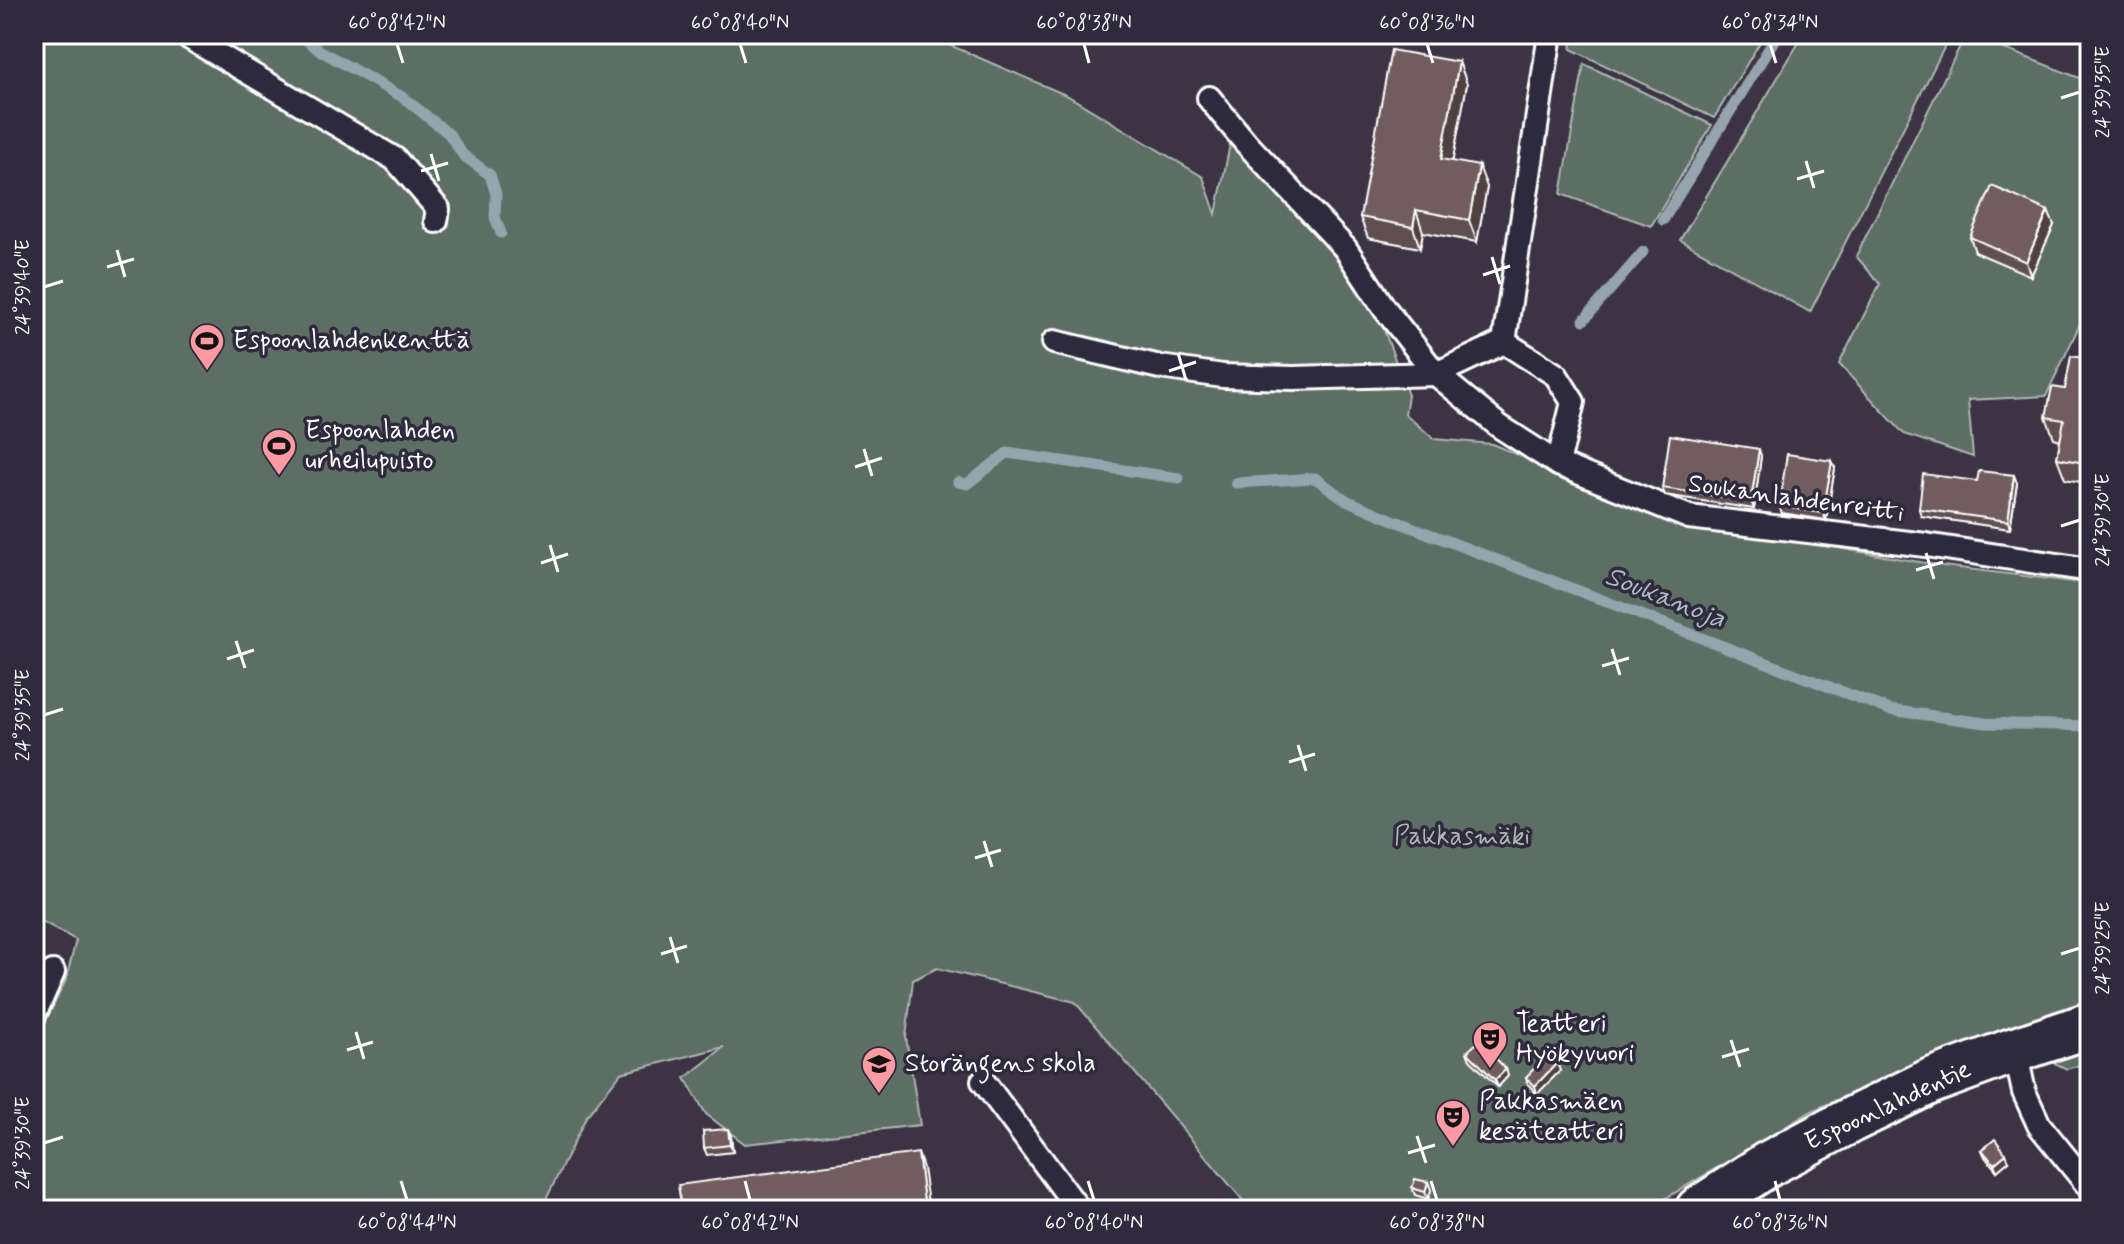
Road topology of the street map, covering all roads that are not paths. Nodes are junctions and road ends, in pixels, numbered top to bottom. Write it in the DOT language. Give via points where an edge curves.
graph roads {
  1 [pos="183,34"];
  2 [pos="1550,34"];
  3 [pos="1209,98"];
  4 [pos="436,221"];
  5 [pos="1054,342"];
  6 [pos="1504,342"];
  7 [pos="1436,374"];
  8 [pos="1558,464"];
  9 [pos="2090,570"];
  10 [pos="53,972"];
  11 [pos="34,1015"];
  12 [pos="2090,1025"];
  13 [pos="2015,1050"];
  14 [pos="983,1081"];
  15 [pos="2090,1188"];
  16 [pos="1079,1210"];
  17 [pos="1698,1210"];
  1 -- 4 [label="lane" via="395,159 438,209"];
  2 -- 6 [label="lane"];
  3 -- 7 [label="lane, Soukanlahdenreitti" via="1345,248"];
  5 -- 7 [label="lane" via="1223,376"];
  6 -- 7 [label="lane"];
  6 -- 8 [label="lane" via="1556,375 1573,402"];
  7 -- 8 [label="lane, Soukanlahdenreitti" via="1499,426"];
  8 -- 9 [label="lane, Soukanlahdenreitti" via="1689,517"];
  10 -- 11 [label="lane"];
  12 -- 13 [label="street, Espoonlahdentie"];
  13 -- 15 [label="lane" via="2024,1092 2039,1125"];
  13 -- 17 [label="street, Espoonlahdentie" via="1931,1081 1851,1120 1768,1164"];
  14 -- 16 [label="lane"];
}
